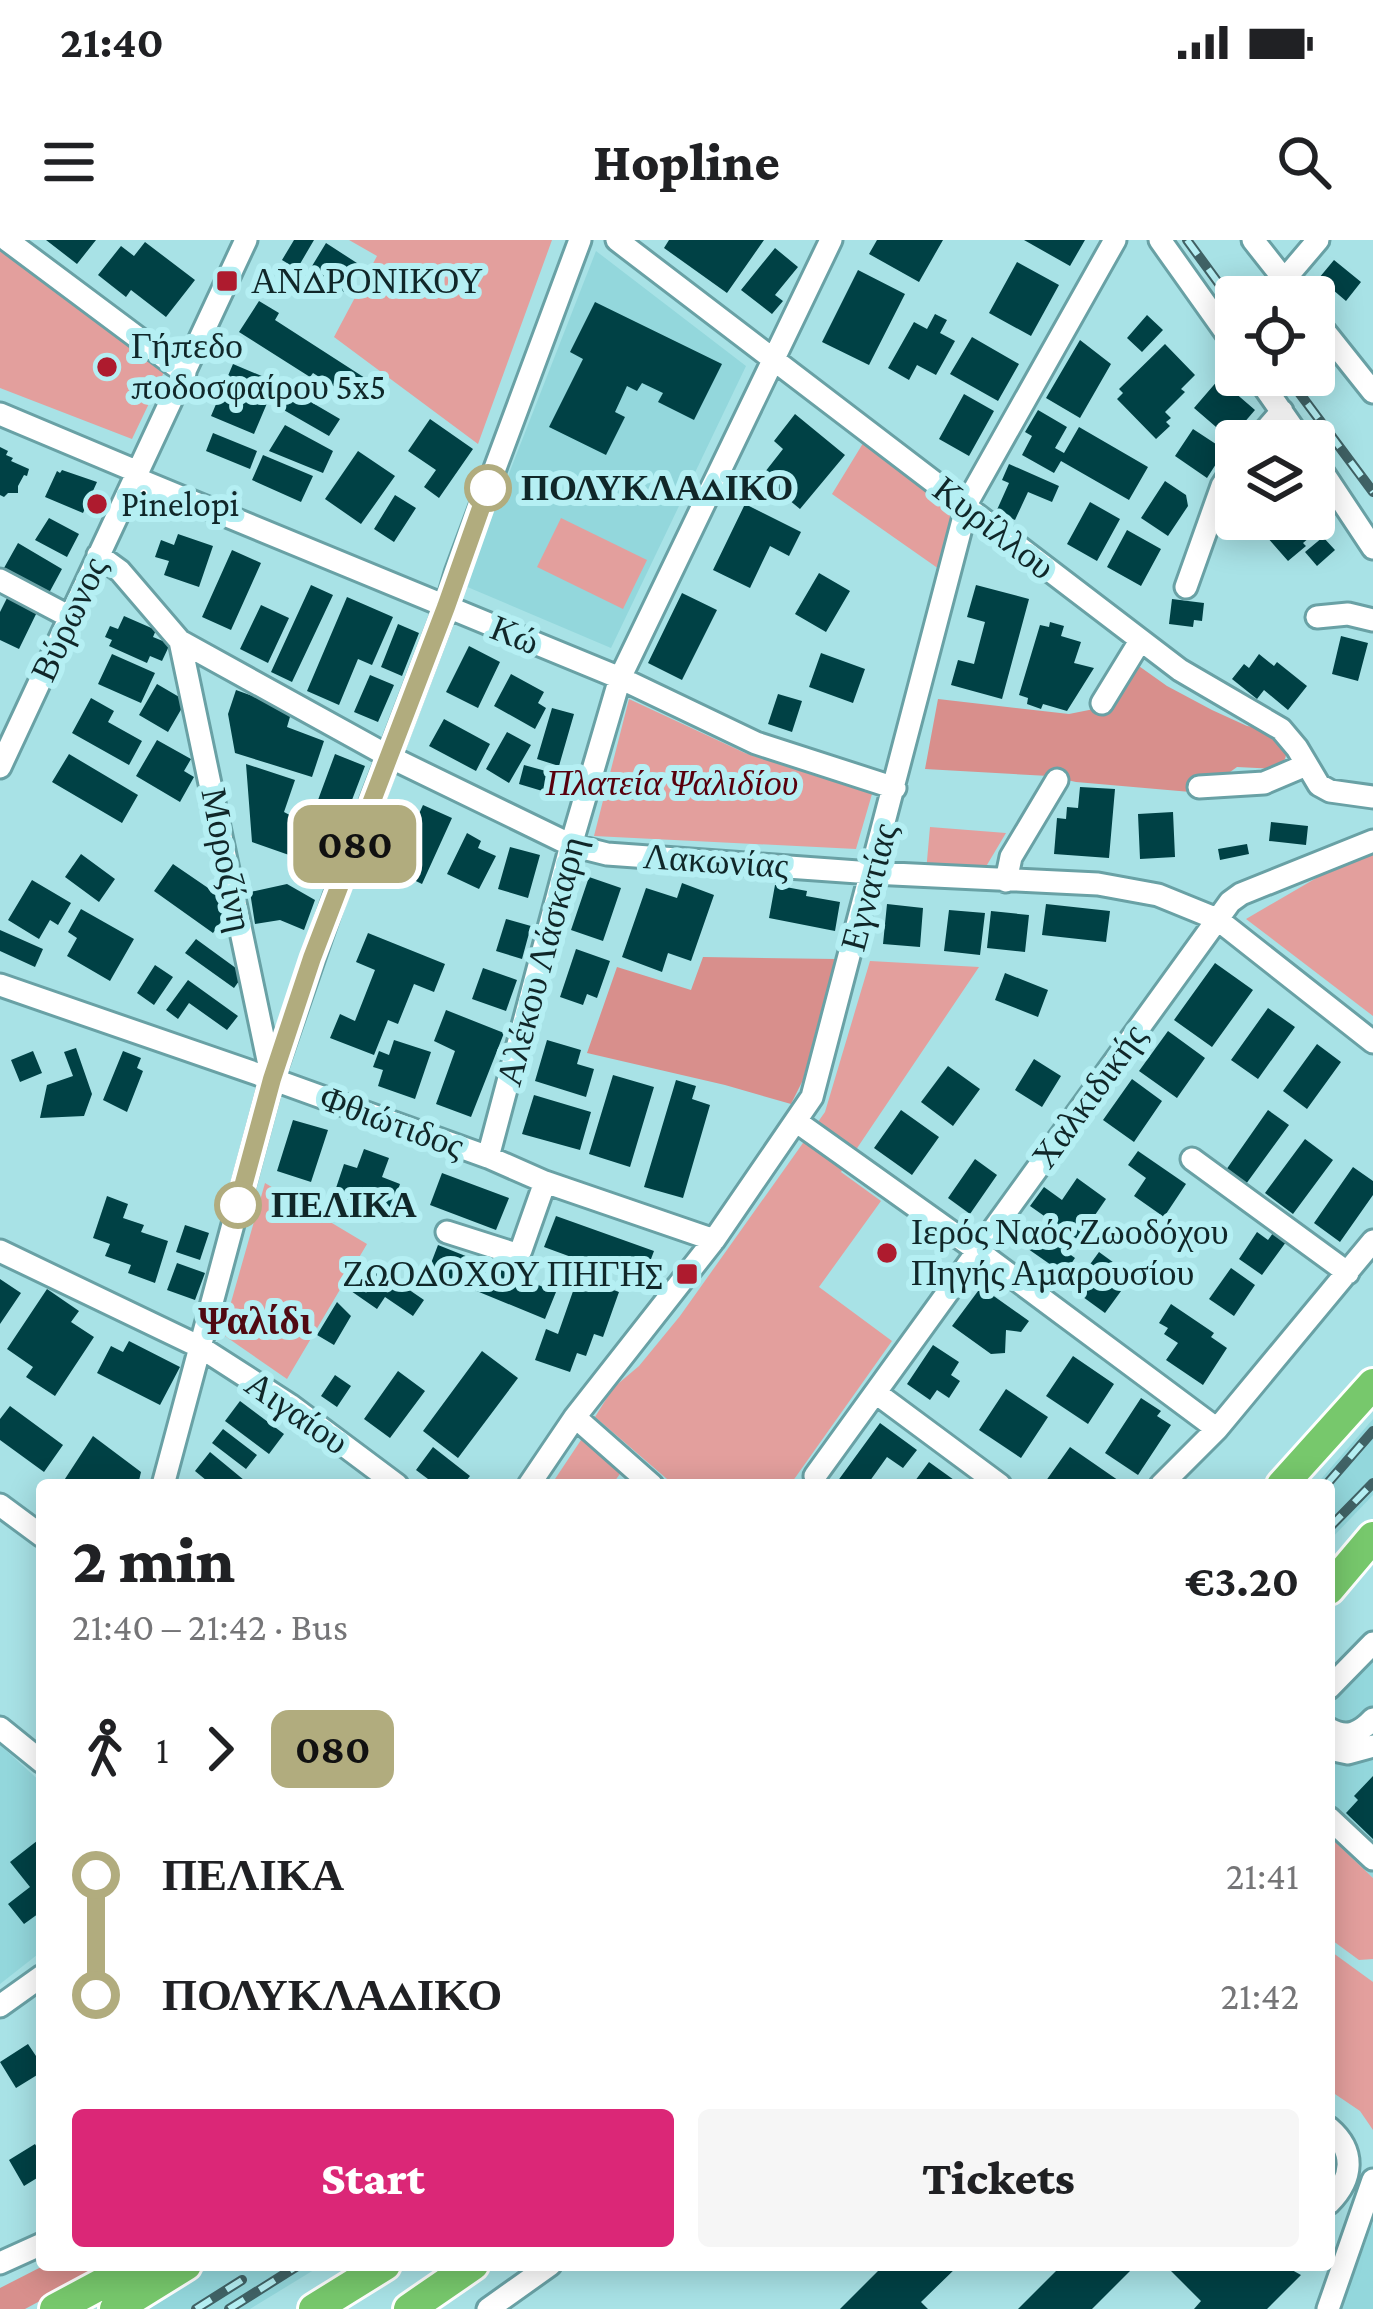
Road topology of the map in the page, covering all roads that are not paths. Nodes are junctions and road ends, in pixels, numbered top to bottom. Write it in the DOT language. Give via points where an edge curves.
graph roads {
  1 [pos="7,240"];
  2 [pos="246,240"];
  3 [pos="580,240"];
  4 [pos="617,240"];
  5 [pos="831,240"];
  6 [pos="1115,240"];
  7 [pos="1160,240"];
  8 [pos="1253,240"];
  9 [pos="1318,240"];
  10 [pos="1281,276"];
  11 [pos="1298,276"];
  12 [pos="1215,317"];
  13 [pos="1335,344"];
  14 [pos="773,359"];
  15 [pos="185,373"];
  16 [pos="1373,392"];
  17 [pos="1271,396"];
  18 [pos="1282,411"];
  19 [pos="0,414"];
  20 [pos="1274,420"];
  21 [pos="1288,420"];
  22 [pos="136,475"];
  23 [pos="1335,491"];
  24 [pos="967,506"];
  25 [pos="1215,506"];
  26 [pos="1373,548"];
  27 [pos="98,555"];
  28 [pos="0,580"];
  29 [pos="1186,587"];
  30 [pos="446,607"];
  31 [pos="70,617"];
  32 [pos="1316,617"];
  33 [pos="1373,620"];
  34 [pos="180,641"];
  35 [pos="1140,641"];
  36 [pos="620,678"];
  37 [pos="1102,703"];
  38 [pos="390,757"];
  39 [pos="1306,765"];
  40 [pos="0,767"];
  41 [pos="1057,780"];
  42 [pos="1199,787"];
  43 [pos="895,788"];
  44 [pos="1373,797"];
  45 [pos="1373,841"];
  46 [pos="571,845"];
  47 [pos="872,873"];
  48 [pos="1006,881"];
  49 [pos="1217,919"];
  50 [pos="0,985"];
  51 [pos="1373,1042"];
  52 [pos="272,1079"];
  53 [pos="796,1122"];
  54 [pos="488,1157"];
  55 [pos="1192,1160"];
  56 [pos="545,1182"];
  57 [pos="447,1232"];
  58 [pos="713,1240"];
  59 [pos="1373,1241"];
  60 [pos="0,1251"];
  61 [pos="978,1251"];
  62 [pos="1348,1273"];
  63 [pos="200,1347"];
  64 [pos="1373,1384"];
  65 [pos="876,1394"];
  66 [pos="575,1417"];
  67 [pos="1217,1429"];
  68 [pos="815,1475"];
  69 [pos="165,1479"];
  70 [pos="390,1479"];
  71 [pos="533,1479"];
  72 [pos="645,1479"];
  73 [pos="992,1479"];
  74 [pos="1167,1479"];
  75 [pos="1287,1479"];
  76 [pos="0,1505"];
  77 [pos="36,1532"];
  78 [pos="1373,1537"];
  79 [pos="1335,1582"];
  80 [pos="1373,1643"];
  81 [pos="1335,1682"];
  82 [pos="1373,1718"];
  83 [pos="0,1728"];
  84 [pos="1335,1732"];
  85 [pos="1373,1747"];
  86 [pos="1335,1750"];
  87 [pos="36,1757"];
  88 [pos="1335,1824"];
  89 [pos="1373,1859"];
  90 [pos="36,1980"];
  91 [pos="0,2006"];
  92 [pos="1338,2151"];
  93 [pos="1373,2161"];
  94 [pos="1373,2180"];
  95 [pos="1335,2198"];
  96 [pos="36,2247"];
  97 [pos="0,2264"];
  98 [pos="125,2271"];
  99 [pos="176,2271"];
  100 [pos="375,2271"];
  101 [pos="464,2271"];
  102 [pos="542,2271"];
  103 [pos="55,2309"];
  104 [pos="115,2309"];
  105 [pos="314,2309"];
  106 [pos="409,2309"];
  107 [pos="488,2309"];
  108 [pos="1328,2309"];
  1 -- 15 [label="street"];
  2 -- 15 [label="street, Βύρωνος"];
  3 -- 30 [label="street"];
  4 -- 14 [label="street, Κυρίλλου"];
  5 -- 14 [label="street, Αλέκου Λάσκαρη"];
  6 -- 24 [label="street, Εγνατίας"];
  7 -- 12 [label="street"];
  8 -- 10 [label="street"];
  9 -- 11 [label="street"];
  13 -- 16 [label="street"];
  14 -- 24 [label="street, Κυρίλλου"];
  14 -- 36 [label="street, Αλέκου Λάσκαρη"];
  15 -- 22 [label="street, Βύρωνος"];
  17 -- 18 [label="street"];
  18 -- 20 [label="street"];
  18 -- 21 [label="street"];
  19 -- 22 [label="street, Κώ"];
  22 -- 27 [label="street, Βύρωνος"];
  22 -- 30 [label="street, Κώ"];
  23 -- 26 [label="street"];
  24 -- 35 [label="street, Κυρίλλου"];
  24 -- 43 [label="street, Εγνατίας"];
  25 -- 29 [label="street"];
  27 -- 31 [label="street, Βύρωνος"];
  27 -- 34 [label="street, Λακωνίας"];
  28 -- 31 [label="street"];
  30 -- 36 [label="street, Κώ"];
  30 -- 38 [label="street"];
  31 -- 40 [label="street, Βύρωνος"];
  32 -- 33 [label="street"];
  34 -- 38 [label="street, Λακωνίας"];
  34 -- 52 [label="street, Μοροζίνη"];
  35 -- 37 [label="street"];
  35 -- 39 [label="street, Κυρίλλου" via="1280,729"];
  36 -- 43 [label="street, Κώ" via="756,743"];
  36 -- 46 [label="street, Αλέκου Λάσκαρη"];
  38 -- 46 [label="street, Λακωνίας"];
  38 -- 52 [label="street"];
  39 -- 42 [label="street" via="1264,783"];
  39 -- 44 [label="street, Κυρίλλου" via="1319,785"];
  41 -- 48 [label="street" via="1010,857"];
  43 -- 47 [label="street, Εγνατίας"];
  45 -- 49 [label="street, Χαλκιδικής" via="1241,894"];
  46 -- 47 [label="street, Λακωνίας"];
  46 -- 54 [label="street, Αλέκου Λάσκαρη"];
  47 -- 48 [label="street, Λακωνίας"];
  47 -- 53 [label="street, Εγνατίας" via="812,1097"];
  48 -- 49 [label="street, Λακωνίας" via="1124,888"];
  49 -- 51 [label="street, Λακωνίας"];
  49 -- 61 [label="street, Χαλκιδικής"];
  50 -- 52 [label="street, Φθιώτιδος"];
  52 -- 54 [label="street, Φθιώτιδος"];
  52 -- 63 [label="street"];
  53 -- 58 [label="street, Εγνατίας"];
  53 -- 61 [label="street"];
  54 -- 56 [label="street, Φθιώτιδος"];
  55 -- 62 [label="street"];
  56 -- 57 [label="street" via="521,1250"];
  56 -- 58 [label="street, Φθιώτιδος"];
  58 -- 66 [label="street, Εγνατίας"];
  59 -- 62 [label="street"];
  60 -- 63 [label="street, Αιγαίου"];
  61 -- 65 [label="street, Χαλκιδικής"];
  61 -- 67 [label="street"];
  62 -- 67 [label="street"];
  63 -- 69 [label="street"];
  63 -- 70 [label="street, Αιγαίου"];
  64 -- 75 [label="highway"];
  65 -- 68 [label="street, Χαλκιδικής"];
  65 -- 73 [label="street"];
  66 -- 71 [label="street, Εγνατίας"];
  66 -- 72 [label="street"];
  67 -- 74 [label="street"];
  76 -- 77 [label="street"];
  78 -- 79 [label="highway"];
  80 -- 81 [label="street"];
  82 -- 84 [label="street" via="1355,1733"];
  83 -- 87 [label="street"];
  85 -- 86 [label="street"];
  88 -- 89 [label="street"];
  90 -- 91 [label="street"];
  92 -- 93 [label="street"];
  92 -- 95 [label="street" via="1348,2172"];
  94 -- 108 [label="street"];
  96 -- 97 [label="street"];
  98 -- 103 [label="highway"];
  99 -- 104 [label="highway"];
  100 -- 105 [label="highway"];
  101 -- 106 [label="highway"];
  102 -- 107 [label="street"];
}
